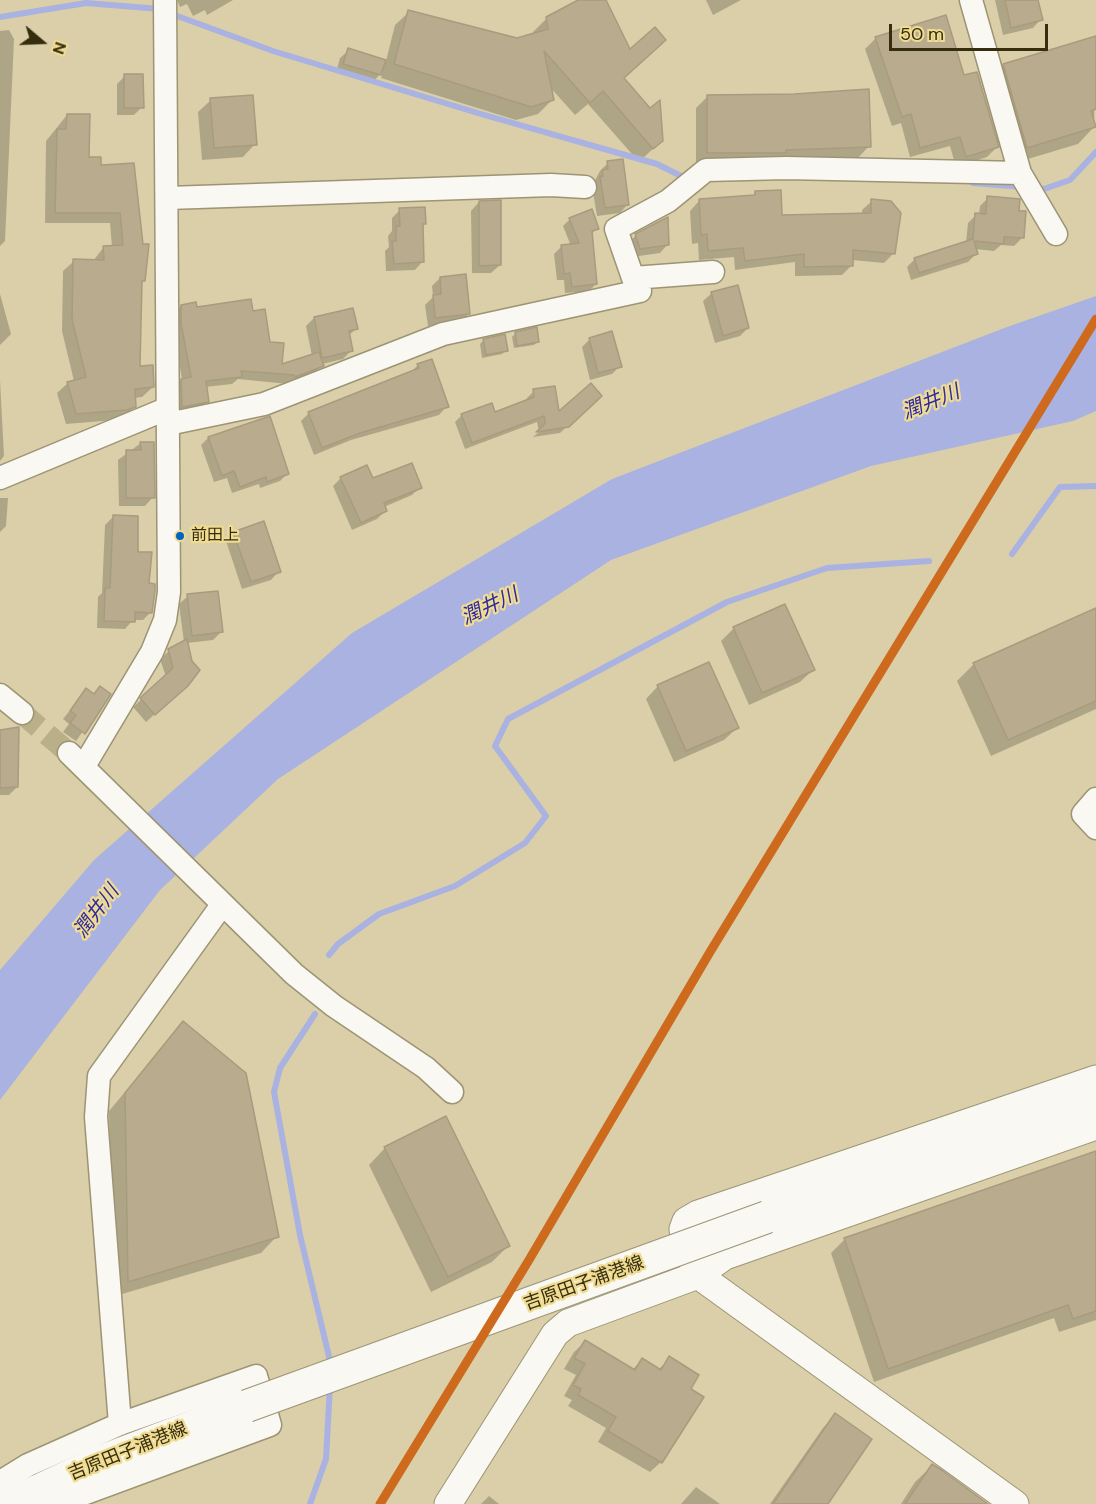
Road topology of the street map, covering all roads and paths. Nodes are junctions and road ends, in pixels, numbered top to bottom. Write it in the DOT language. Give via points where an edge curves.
graph roads {
  1 [pos="971,0"];
  2 [pos="165,9"];
  3 [pos="1024,181"];
  4 [pos="585,187"];
  5 [pos="168,198"];
  6 [pos="1056,234"];
  7 [pos="713,272"];
  8 [pos="633,278"];
  9 [pos="167,416"];
  10 [pos="0,478"];
  11 [pos="0,695"];
  12 [pos="22,713"];
  13 [pos="1096,799"];
  14 [pos="1096,828"];
  15 [pos="222,906"];
  16 [pos="1096,1079"];
  17 [pos="452,1092"];
  18 [pos="1096,1102"];
  19 [pos="1096,1126"];
  20 [pos="698,1275"];
  21 [pos="120,1424"];
  22 [pos="0,1482"];
  23 [pos="10,1504"];
  24 [pos="56,1504"];
  25 [pos="448,1504"];
  26 [pos="1016,1504"];
  1 -- 3 [label="street"];
  2 -- 5 [label="street"];
  3 -- 6 [label="street"];
  3 -- 8 [label="street" via="786,168 706,170 668,201 616,229"];
  4 -- 5 [label="street"];
  5 -- 9 [label="street"];
  7 -- 8 [label="street"];
  8 -- 9 [label="street" via="640,291 443,334 264,404"];
  9 -- 10 [label="street"];
  9 -- 15 [label="street" via="169,592 165,620 141,674 76,759"];
  11 -- 12 [label="street"];
  13 -- 14 [label="street" via="1083,814"];
  15 -- 17 [label="street" via="308,987 418,1062"];
  15 -- 21 [label="street" via="99,1076 96,1116"];
  16 -- 20 [label="street" via="698,1214 686,1221 683,1229"];
  18 -- 23 [label="main road, 吉原田子浦港線, bridge" via="247,1406 99,1462"];
  19 -- 20 [label="street" via="725,1256"];
  20 -- 25 [label="street" via="577,1318 560,1328"];
  20 -- 26 [label="street"];
  21 -- 22 [label="street"];
  21 -- 24 [label="street" via="256,1376 270,1425"];
}
